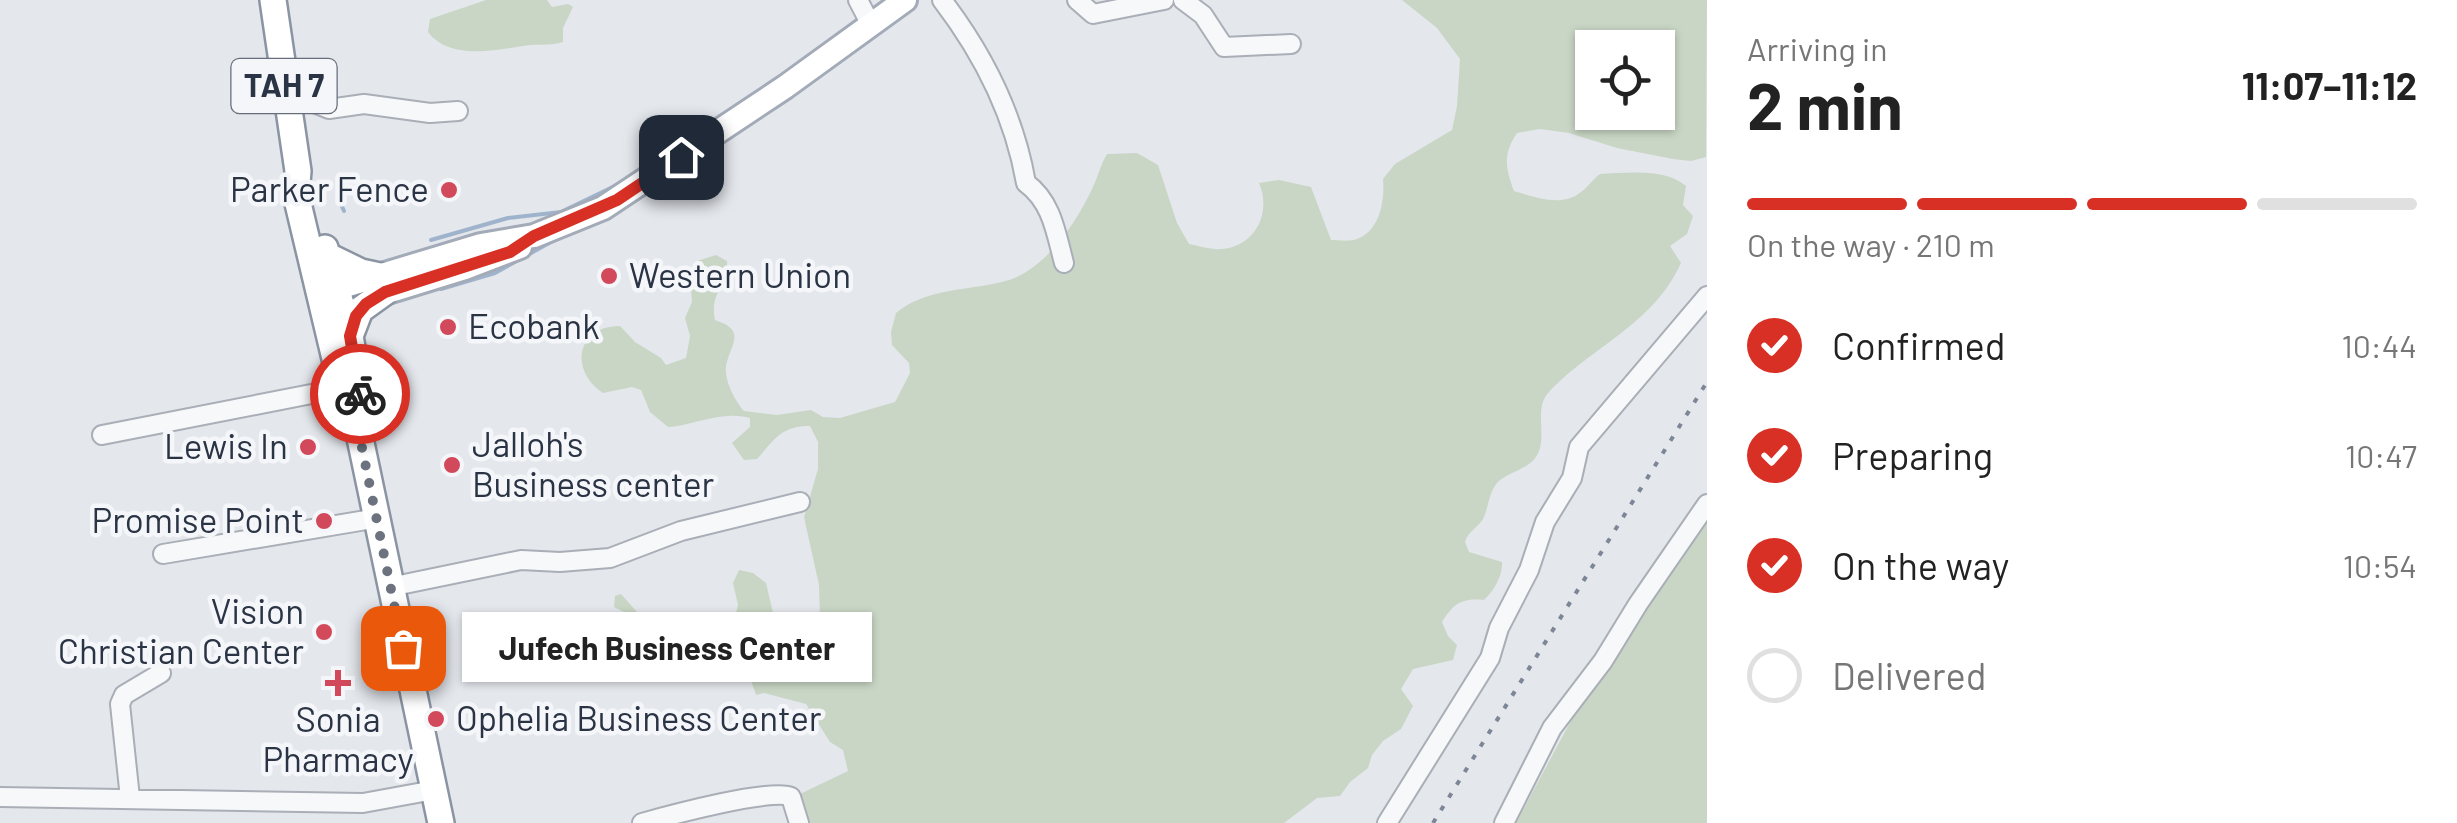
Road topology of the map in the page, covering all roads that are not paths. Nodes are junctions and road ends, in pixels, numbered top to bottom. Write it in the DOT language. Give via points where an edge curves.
graph roads {
  1 [pos="273,0"];
  2 [pos="858,0"];
  3 [pos="905,0"];
  4 [pos="942,0"];
  5 [pos="1077,0"];
  6 [pos="1164,0"];
  7 [pos="1182,0"];
  8 [pos="871,24"];
  9 [pos="1291,44"];
  10 [pos="286,98"];
  11 [pos="458,110"];
  12 [pos="298,171"];
  13 [pos="326,255"];
  14 [pos="1064,263"];
  15 [pos="384,284"];
  16 [pos="1707,296"];
  17 [pos="331,301"];
  18 [pos="350,336"];
  19 [pos="342,388"];
  20 [pos="102,435"];
  21 [pos="360,438"];
  22 [pos="800,502"];
  23 [pos="1707,504"];
  24 [pos="378,518"];
  25 [pos="162,554"];
  26 [pos="390,587"];
  27 [pos="162,673"];
  28 [pos="434,790"];
  29 [pos="0,797"];
  30 [pos="130,798"];
  31 [pos="363,803"];
  32 [pos="365,823"];
  33 [pos="441,823"];
  34 [pos="642,823"];
  35 [pos="798,823"];
  36 [pos="1387,823"];
  37 [pos="1504,823"];
  1 -- 10 [label="highway, TAH 7"];
  2 -- 8 [label="street"];
  3 -- 8 [label="main road"];
  4 -- 14 [label="street" via="991,74 1026,184 1042,194"];
  5 -- 6 [label="street" via="1093,14"];
  7 -- 9 [label="street" via="1203,15 1224,47"];
  8 -- 15 [label="main road" via="617,200 534,236 480,245"];
  10 -- 11 [label="street" via="329,108"];
  10 -- 12 [label="highway, TAH 7"];
  12 -- 13 [label="highway, TAH 7" via="316,207"];
  12 -- 17 [label="highway, TAH 7" via="296,195"];
  13 -- 15 [label="highway"];
  13 -- 17 [label="highway, TAH 7"];
  15 -- 17 [label="main road"];
  15 -- 18 [label="highway" via="360,310"];
  16 -- 36 [label="street" via="1579,448 1572,478 1545,522 1490,658"];
  17 -- 18 [label="highway, TAH 7"];
  17 -- 19 [label="highway, TAH 7"];
  18 -- 21 [label="highway, TAH 7"];
  19 -- 20 [label="street"];
  19 -- 21 [label="highway, TAH 7"];
  21 -- 24 [label="highway, TAH 7"];
  22 -- 26 [label="street" via="681,531 610,558 521,560"];
  23 -- 37 [label="street" via="1552,728"];
  24 -- 25 [label="street"];
  24 -- 26 [label="highway, TAH 7"];
  26 -- 28 [label="highway, TAH 7"];
  27 -- 30 [label="street" via="120,704"];
  28 -- 31 [label="street"];
  28 -- 33 [label="highway, TAH 7"];
  29 -- 30 [label="street"];
  30 -- 31 [label="street"];
  31 -- 32 [label="street"];
  34 -- 35 [label="street" via="784,792 792,797"];
}
